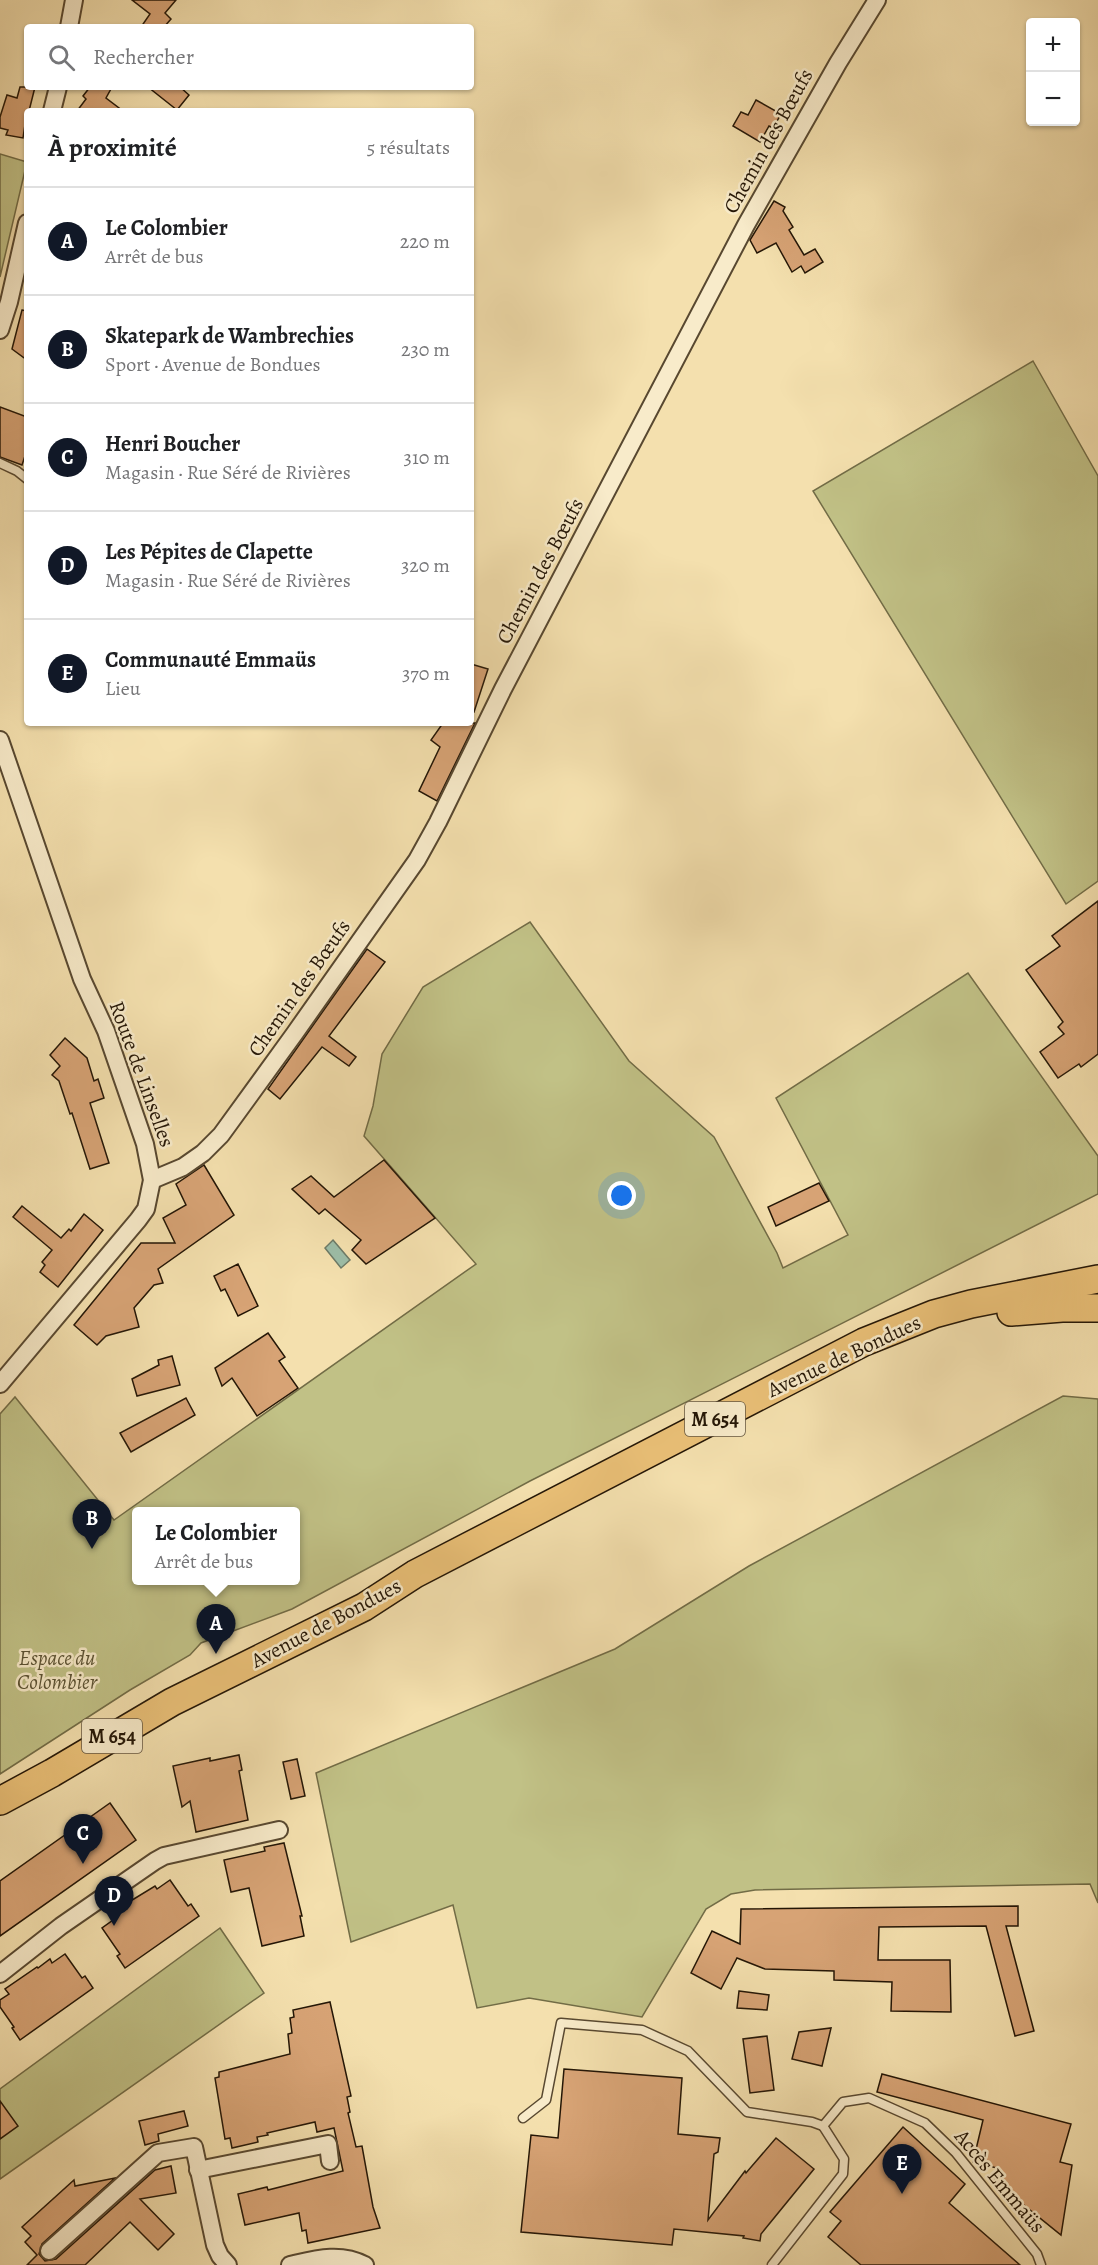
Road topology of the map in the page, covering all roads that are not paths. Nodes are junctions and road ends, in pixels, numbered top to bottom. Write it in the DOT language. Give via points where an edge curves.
graph roads {
  1 [pos="74,0"];
  2 [pos="877,0"];
  3 [pos="70,24"];
  4 [pos="57,90"];
  5 [pos="53,108"];
  6 [pos="24,236"];
  7 [pos="0,330"];
  8 [pos="0,463"];
  9 [pos="24,477"];
  10 [pos="0,740"];
  11 [pos="152,1180"];
  12 [pos="1098,1280"];
  13 [pos="1098,1291"];
  14 [pos="1026,1294"];
  15 [pos="1098,1308"];
  16 [pos="883,1334"];
  17 [pos="0,1384"];
  18 [pos="52,1773"];
  19 [pos="0,1801"];
  20 [pos="0,1812"];
  21 [pos="279,1830"];
  22 [pos="0,1974"];
  23 [pos="522,2118"];
  24 [pos="823,2126"];
  25 [pos="330,2161"];
  26 [pos="198,2170"];
  27 [pos="49,2251"];
  28 [pos="228,2265"];
  29 [pos="290,2265"];
  30 [pos="365,2265"];
  31 [pos="772,2265"];
  32 [pos="1041,2265"];
  1 -- 3 [label="street"];
  2 -- 11 [label="street, Chemin des Bœufs" via="746,225 420,854 221,1135 183,1167"];
  4 -- 5 [label="street"];
  6 -- 7 [label="street"];
  8 -- 9 [label="lane"];
  10 -- 11 [label="street, Route de Linselles" via="82,979 101,1016 145,1144"];
  11 -- 17 [label="street, Route de Linselles" via="146,1209 138,1220"];
  12 -- 14 [label="main road, Avenue de Bondues / M 654"];
  13 -- 14 [label="main road, Avenue de Bondues / M 654"];
  14 -- 16 [label="main road, Avenue de Bondues / M 654" via="934,1314"];
  15 -- 16 [label="main road" via="1002,1313"];
  16 -- 18 [label="main road, Avenue de Bondues / M 654" via="415,1574 349,1598 208,1670 172,1702"];
  18 -- 19 [label="main road, Avenue de Bondues / M 654"];
  18 -- 20 [label="main road, Avenue de Bondues / M 654"];
  21 -- 22 [label="street" via="155,1860"];
  23 -- 24 [label="lane" via="546,2100 561,2023 642,2030 688,2051 747,2112"];
  24 -- 31 [label="lane" via="844,2159 843,2174"];
  24 -- 32 [label="lane, Accès Emmaüs" via="843,2102 869,2098 925,2123 956,2153 1037,2254"];
  25 -- 26 [label="street" via="328,2144"];
  26 -- 27 [label="street" via="195,2148 158,2153"];
  26 -- 28 [label="street" via="215,2245"];
  29 -- 30 [label="street" via="334,2257"];
}
